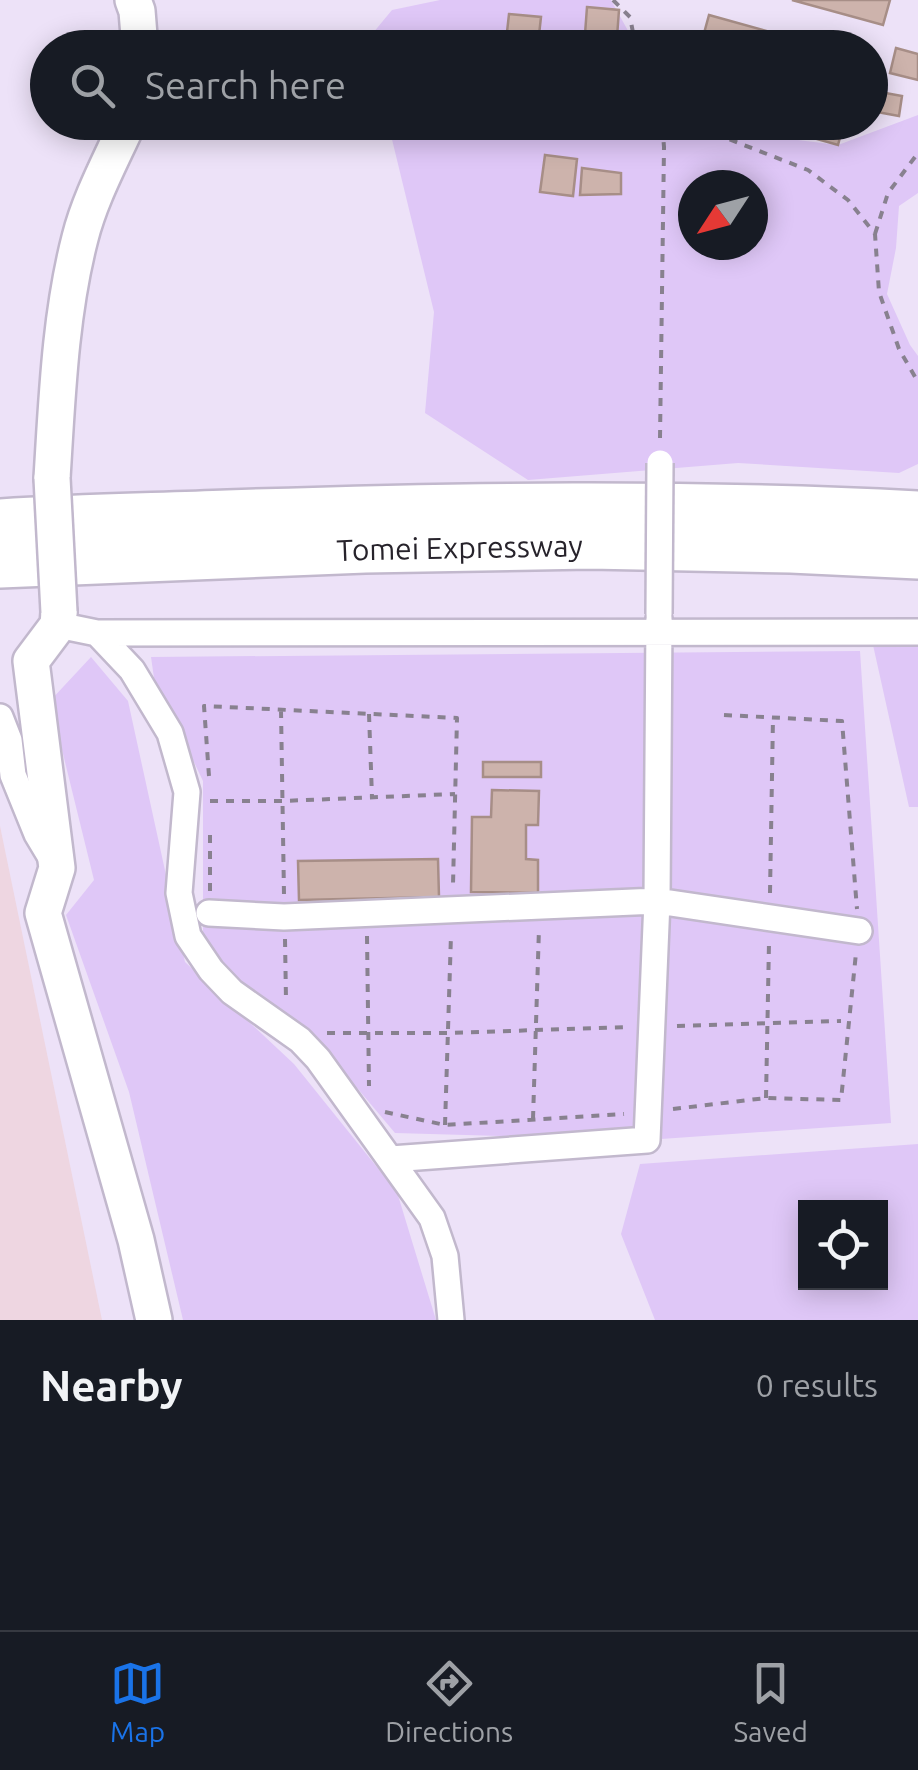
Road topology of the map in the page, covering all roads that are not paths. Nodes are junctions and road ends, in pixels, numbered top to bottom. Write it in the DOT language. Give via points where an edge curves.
graph roads {
  1 [pos="133,0"];
  2 [pos="139,30"];
  3 [pos="120,140"];
  4 [pos="660,463"];
  5 [pos="918,514"];
  6 [pos="0,522"];
  7 [pos="918,556"];
  8 [pos="0,564"];
  9 [pos="59,618"];
  10 [pos="659,623"];
  11 [pos="918,632"];
  12 [pos="96,633"];
  13 [pos="0,718"];
  14 [pos="57,868"];
  15 [pos="657,901"];
  16 [pos="210,913"];
  17 [pos="859,931"];
  18 [pos="390,1160"];
  19 [pos="154,1320"];
  20 [pos="450,1320"];
  1 -- 2 [label="street"];
  3 -- 9 [label="street, bridge" via="80,237 68,305 52,478"];
  4 -- 10 [label="street, bridge"];
  5 -- 6 [label="highway, Tomei Expressway" via="590,505"];
  7 -- 8 [label="highway, Tomei Expressway" via="590,546"];
  9 -- 12 [label="street"];
  9 -- 14 [label="street" via="31,661"];
  10 -- 11 [label="street"];
  10 -- 12 [label="street"];
  10 -- 15 [label="street"];
  12 -- 18 [label="street" via="132,670 170,733 187,792 179,893 188,936 232,992 318,1059"];
  13 -- 14 [label="street" via="10,740 12,775"];
  14 -- 19 [label="street" via="42,914"];
  15 -- 16 [label="street" via="284,917"];
  15 -- 17 [label="street"];
  15 -- 18 [label="street" via="647,1140"];
  18 -- 20 [label="street" via="432,1218 445,1256"];
}
